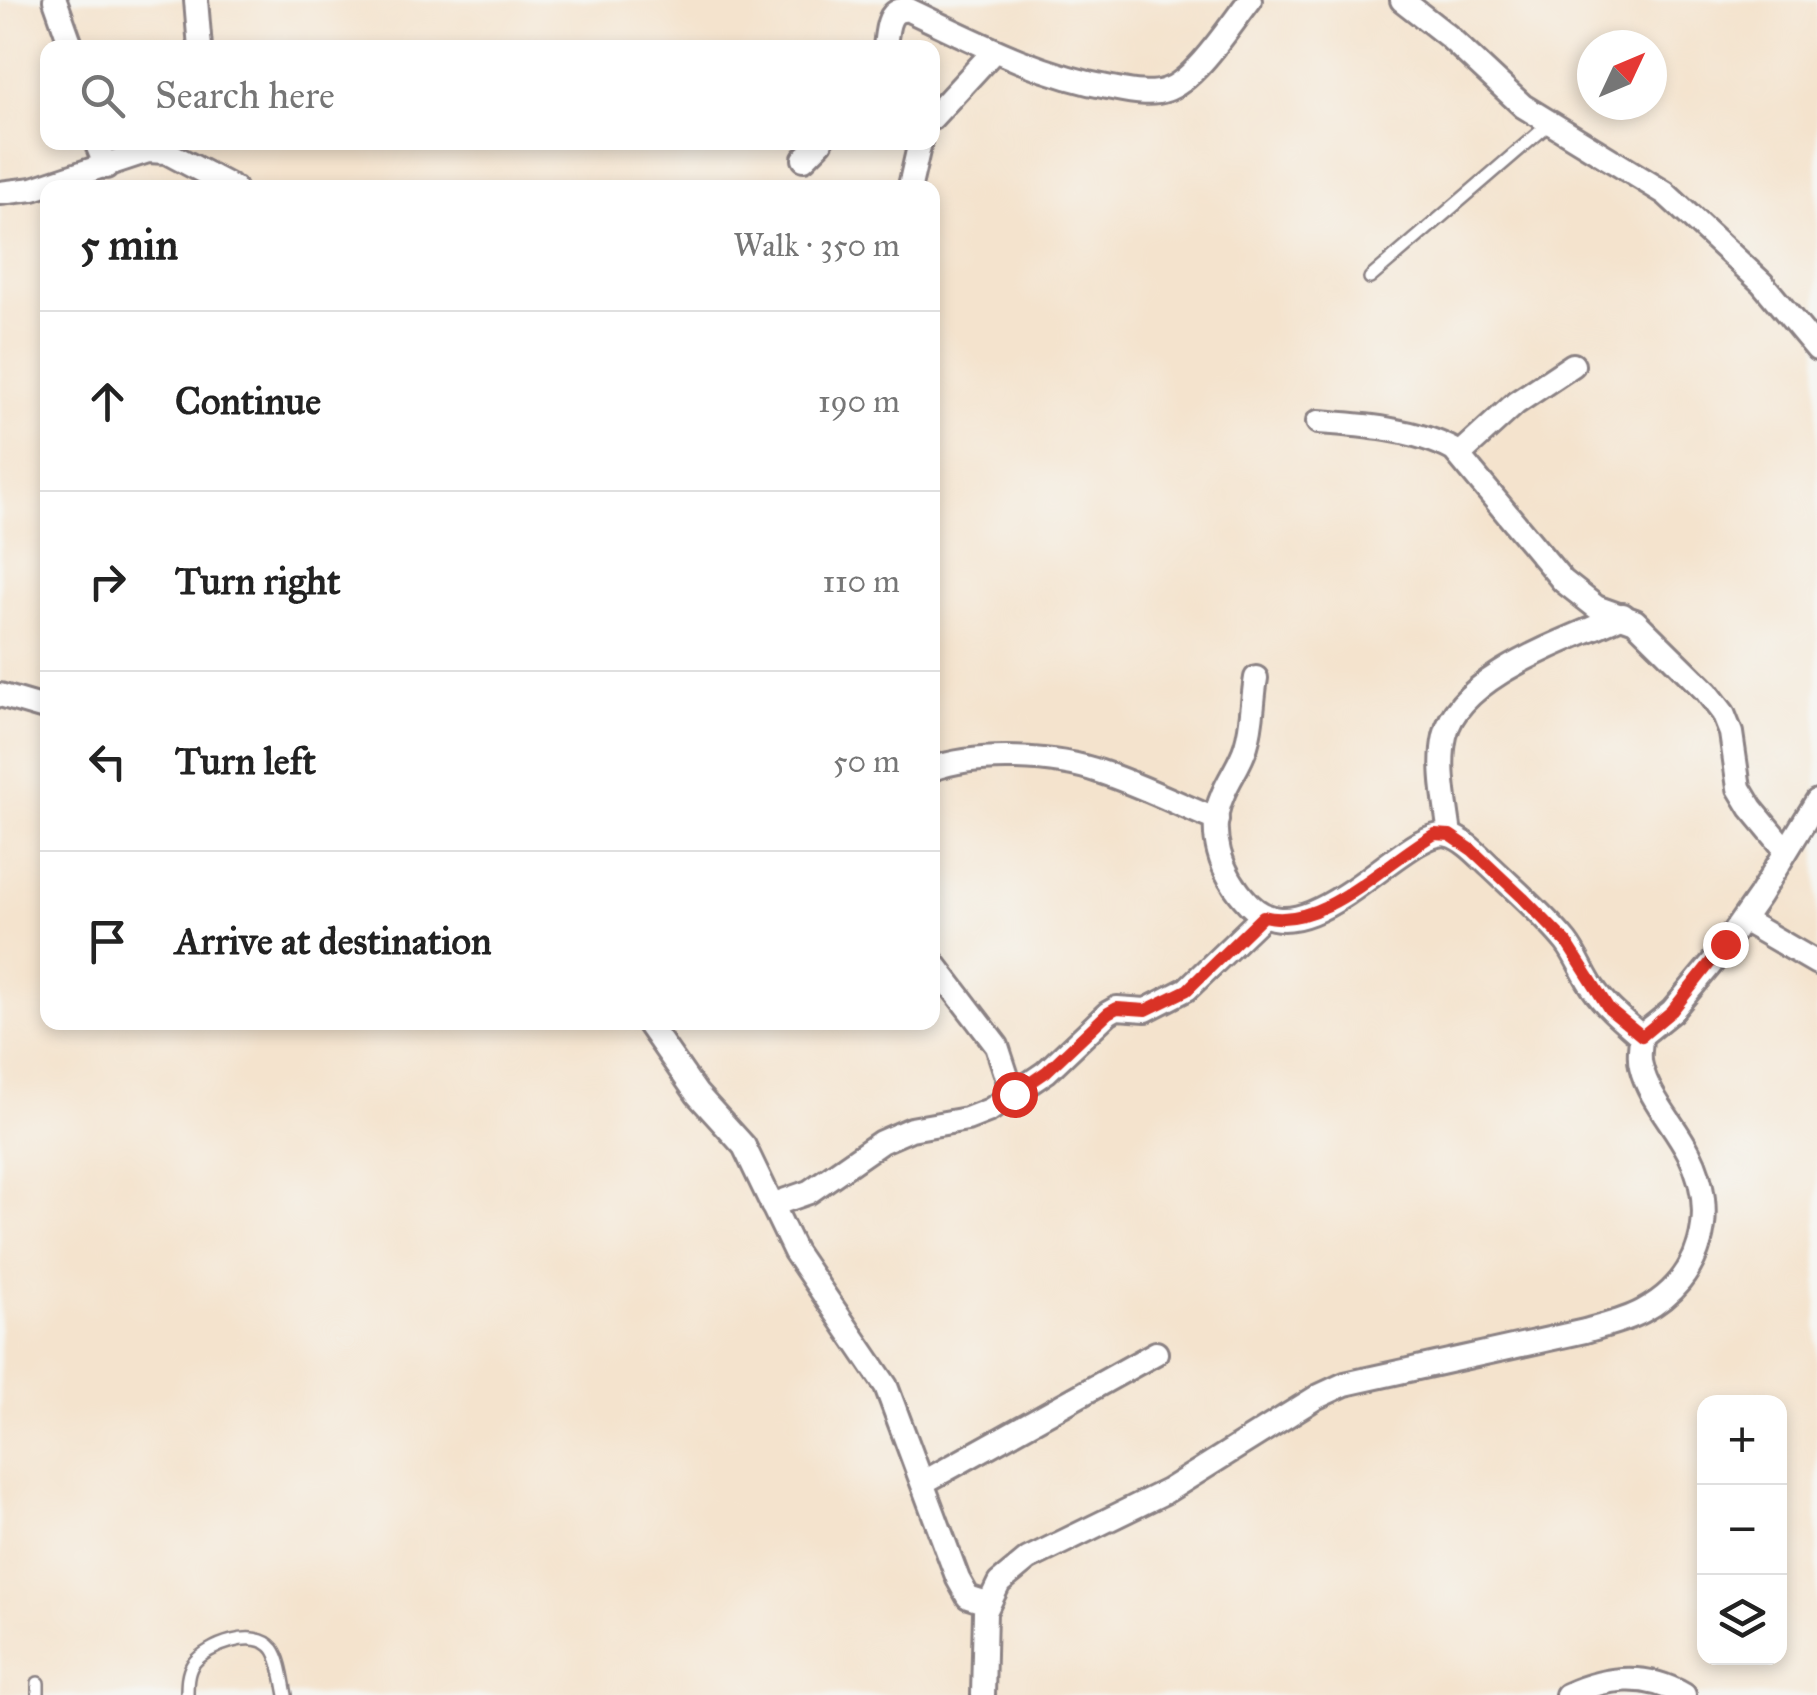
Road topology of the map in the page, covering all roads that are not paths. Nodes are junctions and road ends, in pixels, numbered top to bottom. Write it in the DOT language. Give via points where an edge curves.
graph roads {
  1 [pos="55,0"];
  2 [pos="196,0"];
  3 [pos="1250,0"];
  4 [pos="1402,0"];
  5 [pos="69,40"];
  6 [pos="199,40"];
  7 [pos="886,40"];
  8 [pos="994,51"];
  9 [pos="940,109"];
  10 [pos="1549,124"];
  11 [pos="99,150"];
  12 [pos="153,150"];
  13 [pos="173,150"];
  14 [pos="918,150"];
  15 [pos="106,168"];
  16 [pos="64,180"];
  17 [pos="221,180"];
  18 [pos="911,180"];
  19 [pos="40,187"];
  20 [pos="0,193"];
  21 [pos="1370,278"];
  22 [pos="1817,349"];
  23 [pos="1573,365"];
  24 [pos="1318,422"];
  25 [pos="1460,455"];
  26 [pos="1623,615"];
  27 [pos="1256,678"];
  28 [pos="0,695"];
  29 [pos="40,707"];
  30 [pos="940,767"];
  31 [pos="1817,801"];
  32 [pos="1216,820"];
  33 [pos="1450,835"];
  34 [pos="1785,849"];
  35 [pos="1263,916"];
  36 [pos="1743,920"];
  37 [pos="1817,962"];
  38 [pos="940,971"];
  39 [pos="653,1030"];
  40 [pos="1642,1036"];
  41 [pos="1014,1094"];
  42 [pos="772,1205"];
  43 [pos="1156,1353"];
  44 [pos="924,1482"];
  45 [pos="987,1603"];
  46 [pos="187,1695"];
  47 [pos="286,1695"];
  48 [pos="983,1695"];
  49 [pos="1566,1695"];
  50 [pos="1684,1695"];
  1 -- 5 [label="street"];
  2 -- 6 [label="street"];
  3 -- 8 [label="street" via="1193,70 1165,91 1076,82"];
  4 -- 10 [label="street"];
  7 -- 8 [label="street" via="894,13 910,10"];
  8 -- 9 [label="street"];
  10 -- 21 [label="lane"];
  10 -- 22 [label="street" via="1664,193 1762,283"];
  11 -- 15 [label="street"];
  12 -- 15 [label="street"];
  13 -- 17 [label="street"];
  14 -- 18 [label="street"];
  15 -- 16 [label="street"];
  19 -- 20 [label="street"];
  23 -- 25 [label="street" via="1516,404"];
  24 -- 25 [label="street" via="1406,434"];
  25 -- 26 [label="street" via="1563,581 1584,600"];
  26 -- 33 [label="street" via="1517,664 1454,712 1442,770"];
  26 -- 34 [label="street" via="1723,712 1739,788"];
  27 -- 32 [label="street" via="1250,733"];
  28 -- 29 [label="street"];
  30 -- 32 [label="street" via="1028,759 1098,770"];
  31 -- 34 [label="street"];
  32 -- 35 [label="street" via="1217,851"];
  33 -- 35 [label="street" via="1420,842 1311,912"];
  33 -- 40 [label="street" via="1567,943 1609,1009"];
  34 -- 36 [label="street"];
  35 -- 41 [label="street" via="1187,990 1146,1010 1108,1013"];
  36 -- 37 [label="street"];
  36 -- 40 [label="street" via="1686,995"];
  38 -- 41 [label="street" via="997,1046"];
  39 -- 42 [label="street" via="697,1094 734,1132"];
  40 -- 45 [label="street" via="1641,1068 1689,1154 1705,1202 1700,1248 1668,1293 1645,1310 1585,1331 1372,1376 1318,1397 1167,1491 1028,1559"];
  41 -- 42 [label="street" via="978,1115 881,1142 809,1192"];
  42 -- 44 [label="street" via="795,1252 886,1386"];
  43 -- 44 [label="street"];
  44 -- 45 [label="street" via="964,1593"];
  45 -- 48 [label="street"];
  46 -- 47 [label="lane" via="193,1664 206,1652 255,1639 276,1652"];
  49 -- 50 [label="street" via="1634,1678"];
}
